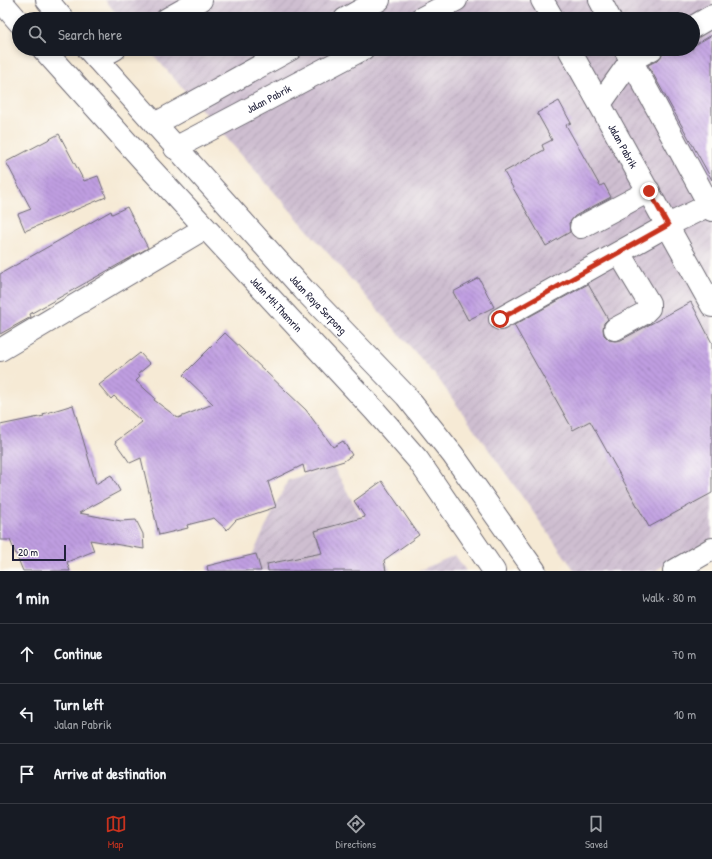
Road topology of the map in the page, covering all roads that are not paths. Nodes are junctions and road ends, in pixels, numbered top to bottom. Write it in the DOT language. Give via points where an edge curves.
graph roads {
  1 [pos="0,0"];
  2 [pos="47,0"];
  3 [pos="201,0"];
  4 [pos="379,0"];
  5 [pos="456,0"];
  6 [pos="542,0"];
  7 [pos="600,0"];
  8 [pos="169,11"];
  9 [pos="57,12"];
  10 [pos="358,12"];
  11 [pos="433,12"];
  12 [pos="549,12"];
  13 [pos="606,12"];
  14 [pos="12,14"];
  15 [pos="712,16"];
  16 [pos="700,23"];
  17 [pos="49,56"];
  18 [pos="96,56"];
  19 [pos="103,56"];
  20 [pos="278,56"];
  21 [pos="350,56"];
  22 [pos="574,56"];
  23 [pos="627,56"];
  24 [pos="629,56"];
  25 [pos="70,79"];
  26 [pos="600,104"];
  27 [pos="155,124"];
  28 [pos="175,148"];
  29 [pos="649,191"];
  30 [pos="711,207"];
  31 [pos="668,225"];
  32 [pos="581,227"];
  33 [pos="205,228"];
  34 [pos="618,253"];
  35 [pos="712,306"];
  36 [pos="500,319"];
  37 [pos="615,329"];
  38 [pos="0,350"];
  39 [pos="712,549"];
  40 [pos="712,564"];
  41 [pos="494,571"];
  42 [pos="535,571"];
  43 [pos="674,571"];
  44 [pos="699,571"];
  1 -- 14 [label="main road"];
  2 -- 9 [label="main road"];
  3 -- 8 [label="main road"];
  4 -- 10 [label="main road"];
  5 -- 11 [label="main road"];
  6 -- 12 [label="main road"];
  7 -- 13 [label="main road"];
  15 -- 16 [label="main road"];
  17 -- 25 [label="main road, Jalan MH.Thamrin"];
  18 -- 25 [label="main road"];
  19 -- 27 [label="main road, Jalan Raya Serpong"];
  20 -- 27 [label="main road"];
  21 -- 28 [label="main road, Jalan Pabrik"];
  22 -- 26 [label="main road, Jalan Pabrik"];
  23 -- 26 [label="main road"];
  24 -- 30 [label="main road"];
  25 -- 33 [label="main road, Jalan MH.Thamrin"];
  26 -- 29 [label="main road, Jalan Pabrik"];
  27 -- 28 [label="main road, Jalan Raya Serpong"];
  28 -- 42 [label="main road, Jalan Raya Serpong" via="304,290 406,396 453,455"];
  29 -- 31 [label="main road, Jalan Pabrik"];
  29 -- 32 [label="main road"];
  30 -- 31 [label="main road"];
  31 -- 34 [label="main road"];
  31 -- 35 [label="main road, Jalan Pabrik"];
  33 -- 38 [label="main road"];
  33 -- 41 [label="main road, Jalan MH.Thamrin" via="418,460"];
  34 -- 36 [label="main road"];
  34 -- 37 [label="main road" via="649,303 649,308"];
  39 -- 43 [label="main road"];
  40 -- 44 [label="main road"];
}
